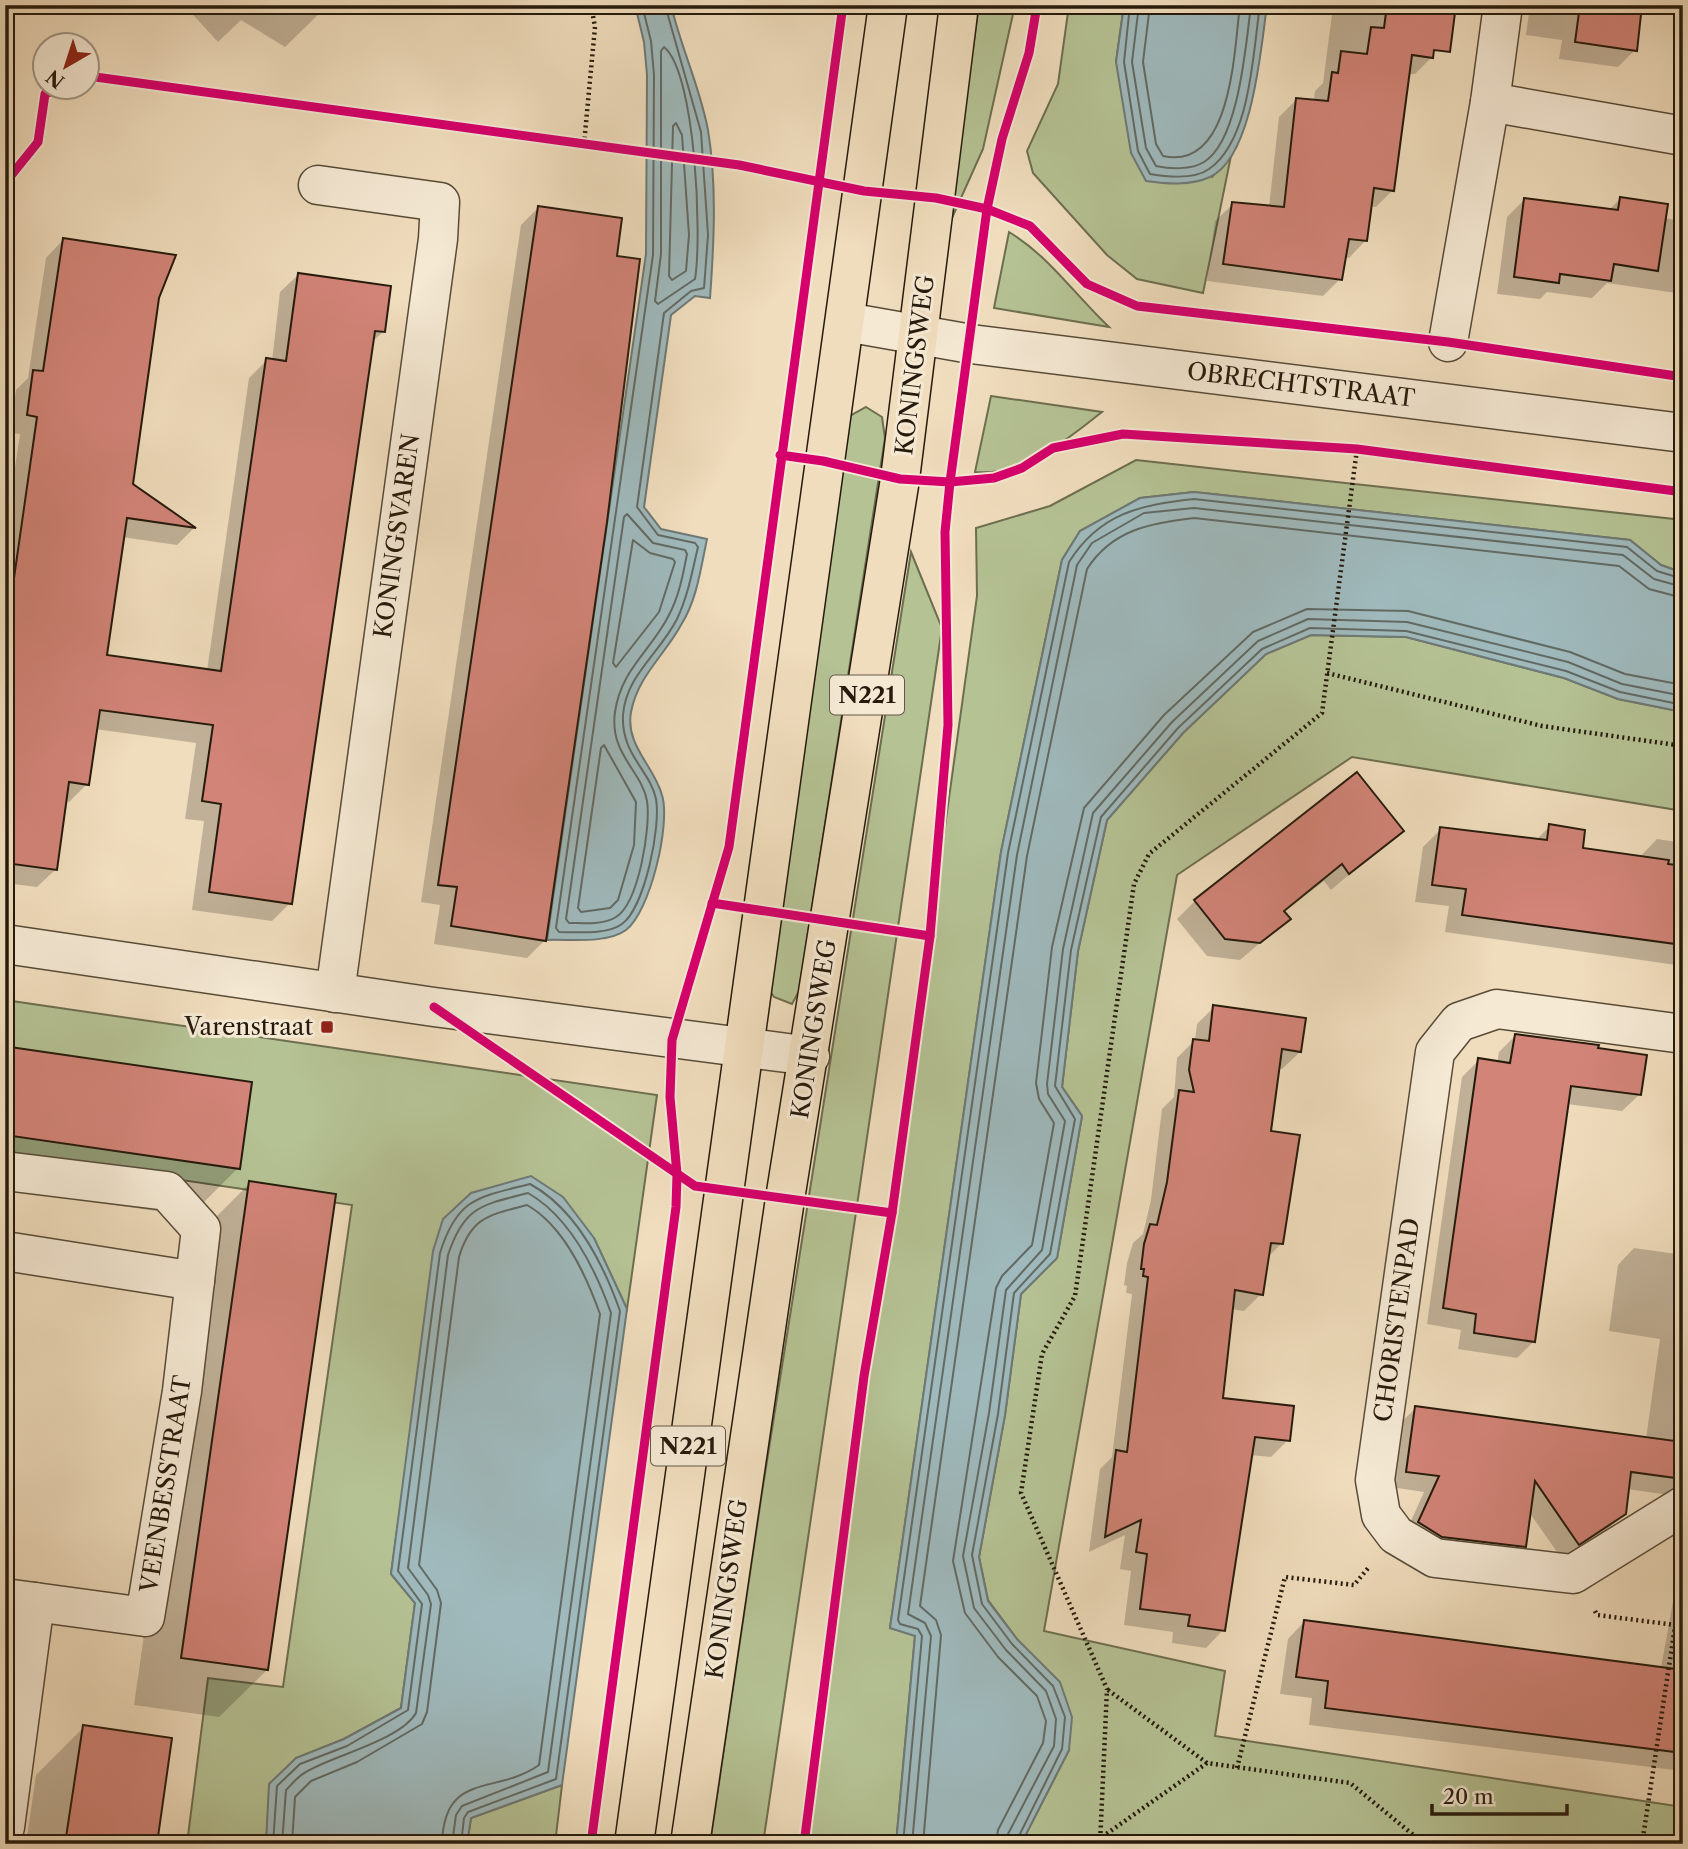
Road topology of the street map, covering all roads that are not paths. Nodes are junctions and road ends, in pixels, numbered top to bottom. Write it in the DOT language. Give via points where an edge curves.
graph roads {
  1 [pos="888,5"];
  2 [pos="959,5"];
  3 [pos="1503,5"];
  4 [pos="1490,102"];
  5 [pos="1683,136"];
  6 [pos="318,185"];
  7 [pos="846,322"];
  8 [pos="920,334"];
  9 [pos="1448,342"];
  10 [pos="1683,433"];
  11 [pos="5,944"];
  12 [pos="335,993"];
  13 [pos="1683,1034"];
  14 [pos="745,1049"];
  15 [pos="810,1056"];
  16 [pos="5,1171"];
  17 [pos="5,1251"];
  18 [pos="195,1281"];
  19 [pos="1683,1506"];
  20 [pos="20,1600"];
  21 [pos="5,1827"];
  22 [pos="634,1844"];
  23 [pos="690,1844"];
  1 -- 7 [label="main road, N221"];
  2 -- 8 [label="main road, KONINGSWEG / N221"];
  3 -- 4 [label="street"];
  4 -- 5 [label="street"];
  4 -- 9 [label="street"];
  6 -- 12 [label="street, KONINGSVAREN" via="440,202"];
  7 -- 8 [label="street, OBRECHTSTRAAT"];
  7 -- 14 [label="main road, N221" via="823,461"];
  8 -- 10 [label="street, OBRECHTSTRAAT"];
  8 -- 15 [label="main road, KONINGSWEG / N221"];
  11 -- 12 [label="street"];
  12 -- 14 [label="street"];
  13 -- 19 [label="street, CHORISTENPAD" via="1497,1009 1459,1022 1435,1052 1375,1480 1381,1515 1396,1535 1435,1558 1573,1574"];
  14 -- 15 [label="street"];
  14 -- 22 [label="main road, N221"];
  15 -- 23 [label="main road, KONINGSWEG / N221"];
  16 -- 18 [label="street, VEENBESSTRAAT" via="167,1191 201,1229"];
  17 -- 18 [label="street"];
  18 -- 20 [label="street, VEENBESSTRAAT" via="145,1617"];
  20 -- 21 [label="street, VEENBESSTRAAT"];
}
